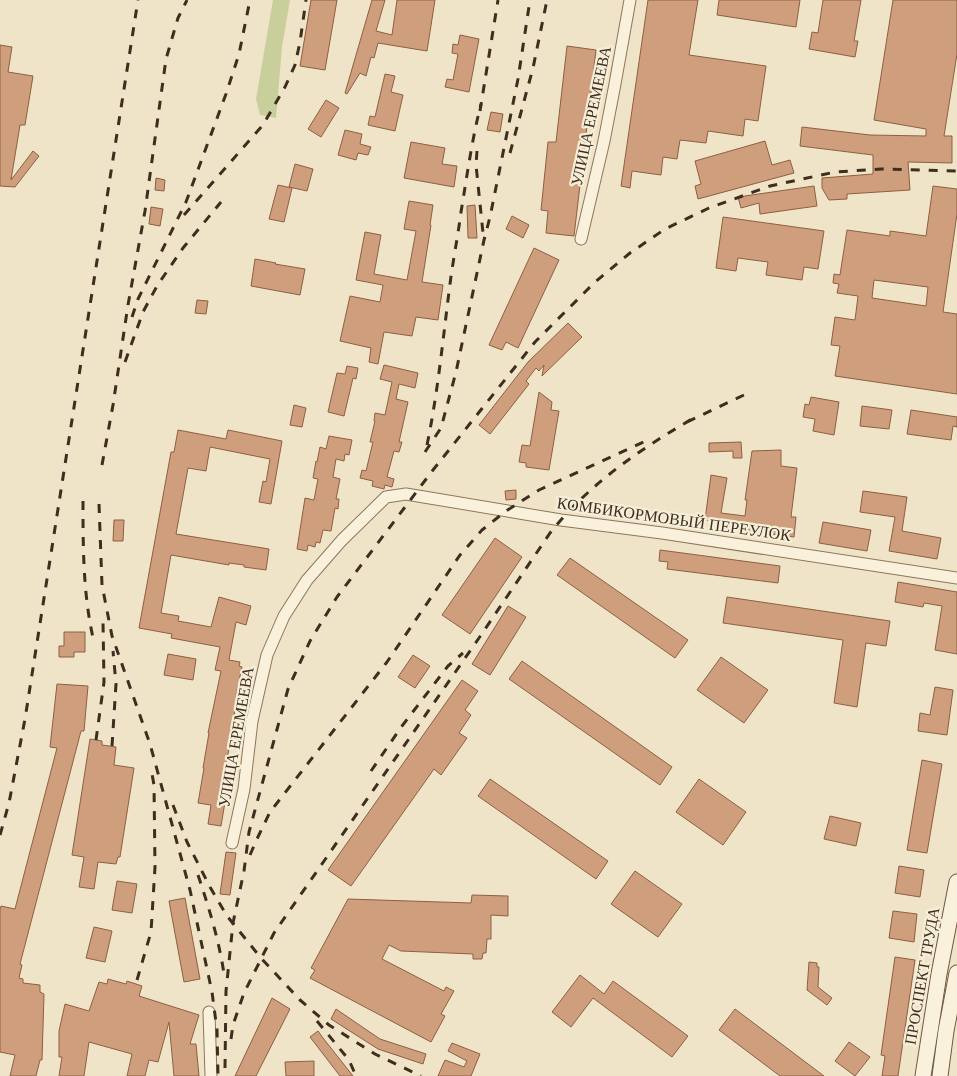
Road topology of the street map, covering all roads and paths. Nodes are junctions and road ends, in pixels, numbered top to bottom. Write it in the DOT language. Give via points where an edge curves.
graph roads {
  1 [pos="630,0"];
  2 [pos="581,239"];
  3 [pos="386,497"];
  4 [pos="957,578"];
  5 [pos="232,843"];
  6 [pos="957,882"];
  7 [pos="951,948"];
  8 [pos="957,973"];
  9 [pos="209,1012"];
  10 [pos="211,1076"];
  11 [pos="923,1076"];
  12 [pos="940,1076"];
  1 -- 2 [label="street, УЛИЦА ЕРЕМЕЕВА" via="608,122"];
  3 -- 4 [label="street, КОМБИКОРМОВЫЙ ПЕРЕУЛОК" via="406,494"];
  3 -- 5 [label="street, УЛИЦА ЕРЕМЕЕВА" via="307,580 284,616 267,655 252,721 244,789"];
  6 -- 7 [label="main road, ПРОСПЕКТ ТРУДА"];
  7 -- 11 [label="main road, ПРОСПЕКТ ТРУДА"];
  8 -- 12 [label="main road, ПРОСПЕКТ ТРУДА"];
  9 -- 10 [label="street"];
}
